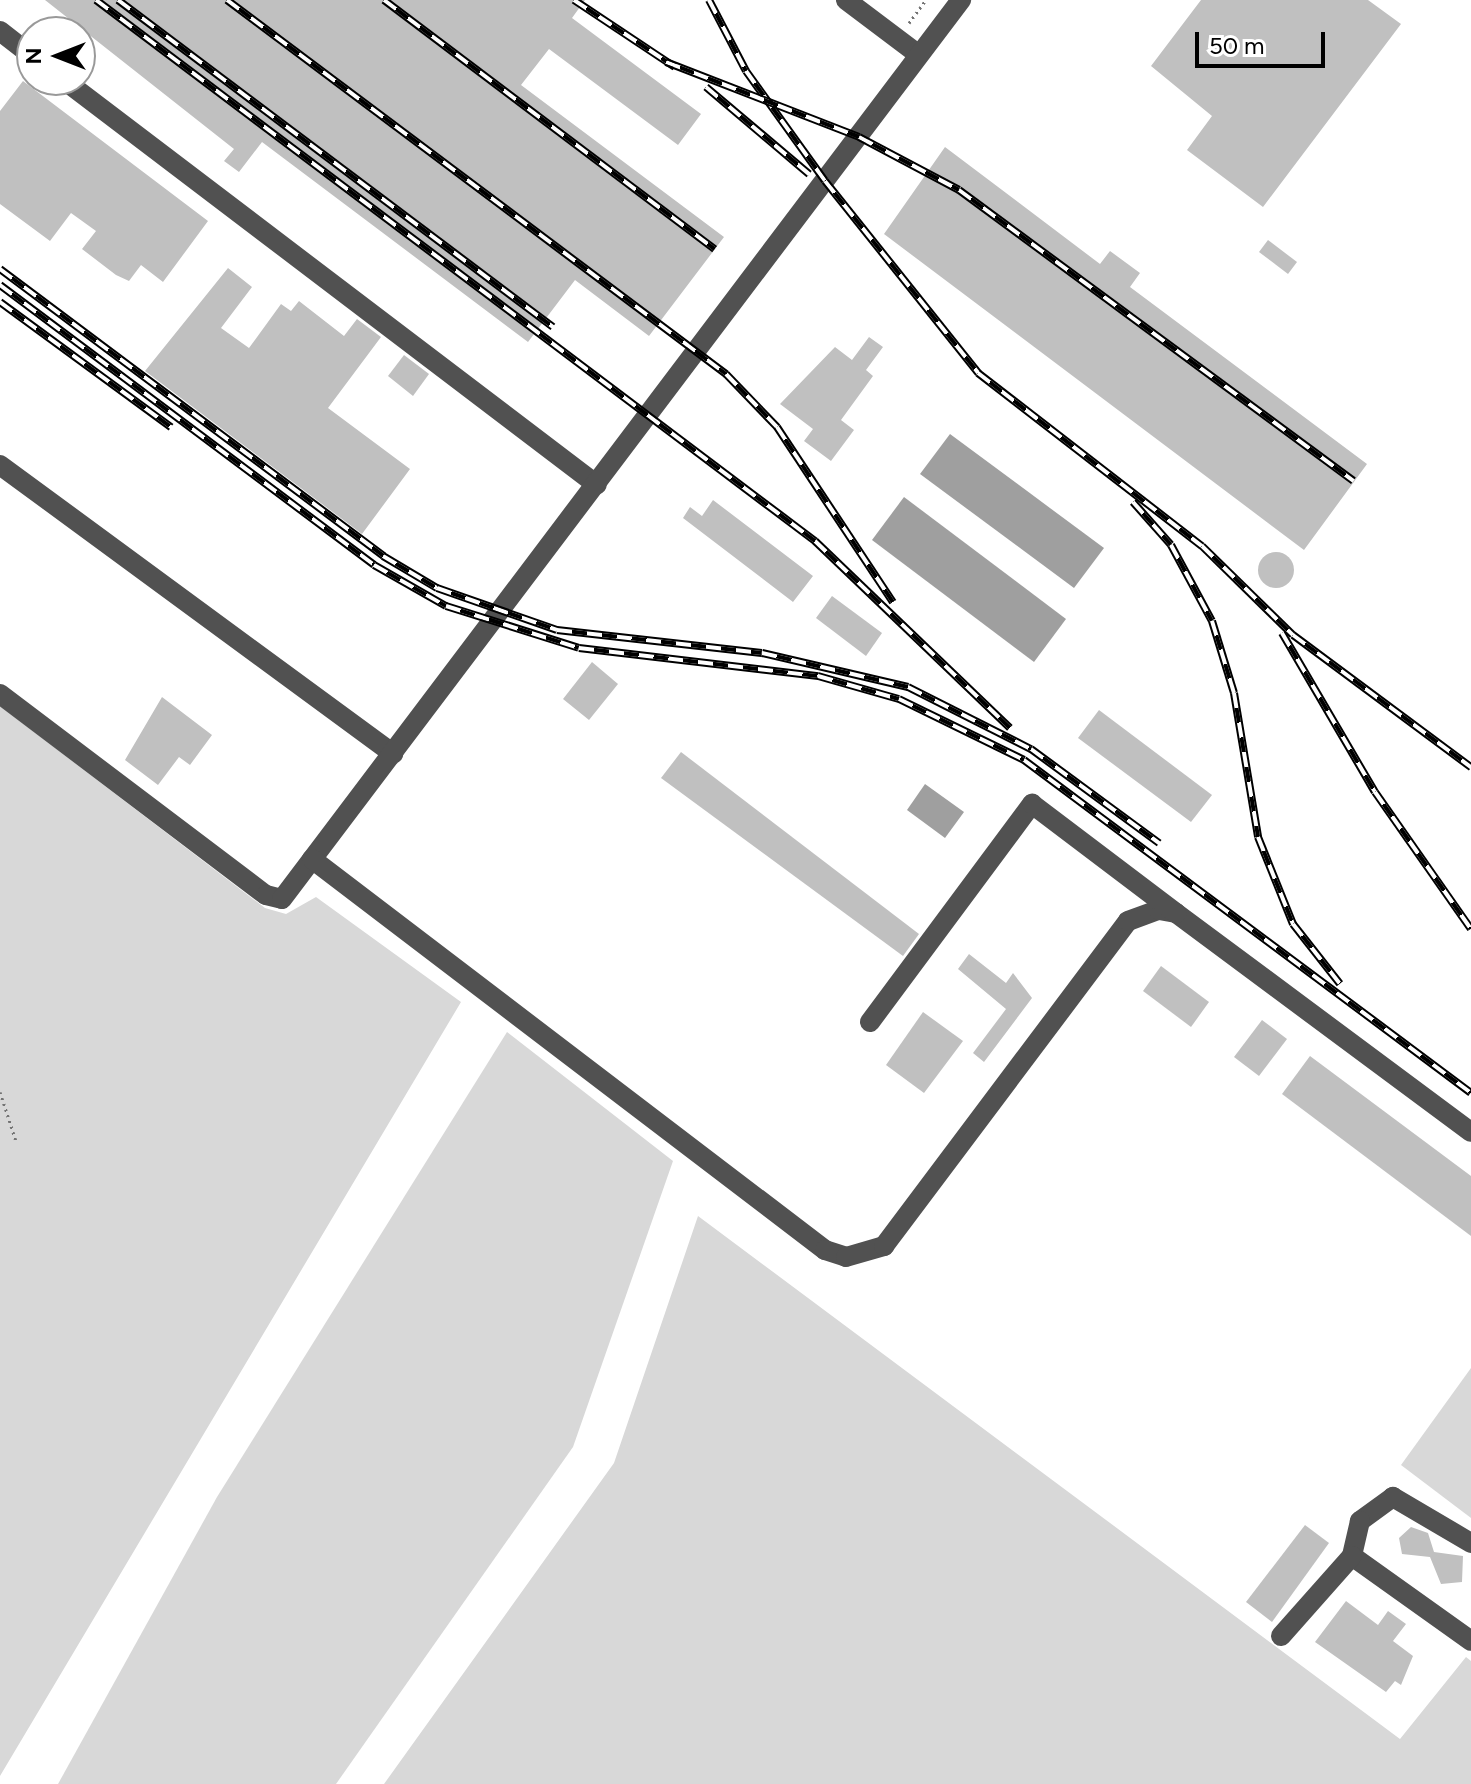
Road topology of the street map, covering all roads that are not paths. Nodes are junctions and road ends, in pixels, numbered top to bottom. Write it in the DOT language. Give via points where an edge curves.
graph roads {
  1 [pos="846,0"];
  2 [pos="961,0"];
  3 [pos="0,31"];
  4 [pos="16,44"];
  5 [pos="919,55"];
  6 [pos="85,96"];
  7 [pos="0,465"];
  8 [pos="597,485"];
  9 [pos="0,694"];
  10 [pos="393,754"];
  11 [pos="312,859"];
  12 [pos="1176,913"];
  13 [pos="870,1022"];
  14 [pos="1471,1132"];
  15 [pos="1471,1543"];
  16 [pos="1352,1556"];
  17 [pos="1281,1636"];
  18 [pos="1471,1637"];
  1 -- 5 [label="lane"];
  2 -- 5 [label="lane"];
  3 -- 4 [label="lane"];
  5 -- 8 [label="lane"];
  6 -- 8 [label="lane"];
  7 -- 10 [label="lane"];
  8 -- 10 [label="lane"];
  9 -- 11 [label="lane" via="266,895 282,899"];
  10 -- 11 [label="lane"];
  11 -- 12 [label="lane" via="825,1250 846,1257 884,1246 1128,921 1159,910"];
  12 -- 13 [label="lane" via="1032,804"];
  12 -- 14 [label="lane"];
  15 -- 16 [label="lane" via="1393,1497 1360,1521"];
  16 -- 17 [label="lane"];
  16 -- 18 [label="lane"];
}
